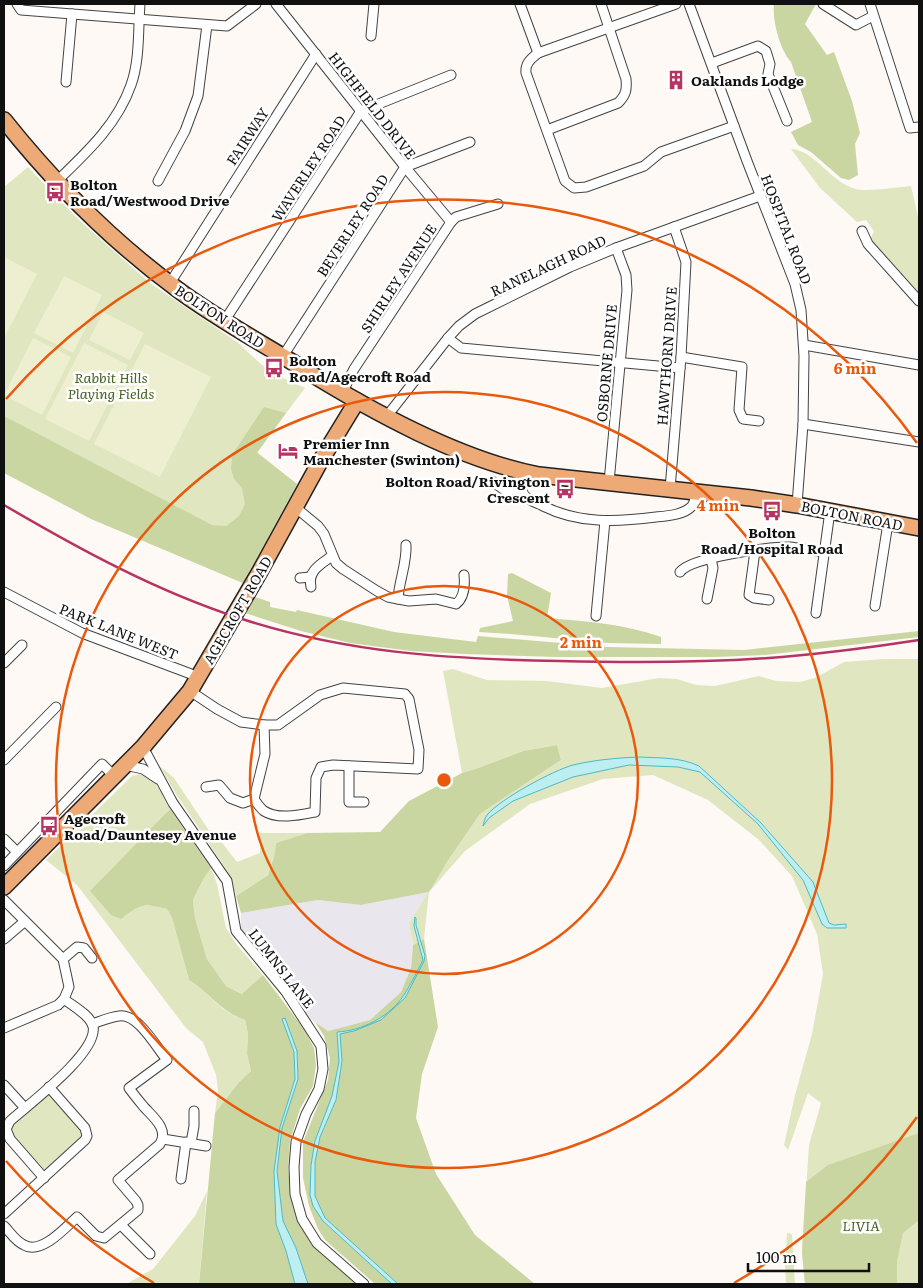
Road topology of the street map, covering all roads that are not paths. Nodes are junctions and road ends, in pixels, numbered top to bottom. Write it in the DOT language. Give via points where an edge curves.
graph roads {
  1 [pos="17,4"];
  2 [pos="140,4"];
  3 [pos="256,4"];
  4 [pos="276,4"];
  5 [pos="374,4"];
  6 [pos="520,4"];
  7 [pos="600,4"];
  8 [pos="676,4"];
  9 [pos="689,4"];
  10 [pos="823,4"];
  11 [pos="870,4"];
  12 [pos="72,14"];
  13 [pos="873,16"];
  14 [pos="138,19"];
  15 [pos="207,25"];
  16 [pos="609,28"];
  17 [pos="371,36"];
  18 [pos="538,53"];
  19 [pos="316,54"];
  20 [pos="712,63"];
  21 [pos="451,75"];
  22 [pos="66,82"];
  23 [pos="361,111"];
  24 [pos="4,120"];
  25 [pos="787,121"];
  26 [pos="734,126"];
  27 [pos="915,127"];
  28 [pos="546,130"];
  29 [pos="470,142"];
  30 [pos="405,168"];
  31 [pos="56,182"];
  32 [pos="158,182"];
  33 [pos="760,196"];
  34 [pos="498,204"];
  35 [pos="451,222"];
  36 [pos="674,227"];
  37 [pos="862,231"];
  38 [pos="616,248"];
  39 [pos="170,283"];
  40 [pos="919,301"];
  41 [pos="225,320"];
  42 [pos="448,338"];
  43 [pos="804,345"];
  44 [pos="283,356"];
  45 [pos="682,357"];
  46 [pos="620,363"];
  47 [pos="919,364"];
  48 [pos="680,368"];
  49 [pos="338,390"];
  50 [pos="360,402"];
  51 [pos="387,416"];
  52 [pos="759,422"];
  53 [pos="803,424"];
  54 [pos="341,428"];
  55 [pos="919,442"];
  56 [pos="520,472"];
  57 [pos="492,481"];
  58 [pos="609,482"];
  59 [pos="521,489"];
  60 [pos="670,489"];
  61 [pos="696,492"];
  62 [pos="797,505"];
  63 [pos="295,507"];
  64 [pos="830,511"];
  65 [pos="605,521"];
  66 [pos="888,523"];
  67 [pos="919,528"];
  68 [pos="755,551"];
  69 [pos="416,552"];
  70 [pos="824,552"];
  71 [pos="332,556"];
  72 [pos="711,558"];
  73 [pos="680,572"];
  74 [pos="464,576"];
  75 [pos="310,577"];
  76 [pos="300,578"];
  77 [pos="311,587"];
  78 [pos="4,592"];
  79 [pos="398,599"];
  80 [pos="707,599"];
  81 [pos="769,600"];
  82 [pos="875,606"];
  83 [pos="816,613"];
  84 [pos="596,616"];
  85 [pos="22,644"];
  86 [pos="4,663"];
  87 [pos="199,677"];
  88 [pos="190,691"];
  89 [pos="56,707"];
  90 [pos="264,725"];
  91 [pos="143,748"];
  92 [pos="4,760"];
  93 [pos="349,766"];
  94 [pos="119,770"];
  95 [pos="160,781"];
  96 [pos="206,787"];
  97 [pos="254,799"];
  98 [pos="364,802"];
  99 [pos="4,839"];
  100 [pos="17,852"];
  101 [pos="4,866"];
  102 [pos="4,888"];
  103 [pos="4,900"];
  104 [pos="24,922"];
  105 [pos="4,939"];
  106 [pos="92,958"];
  107 [pos="63,959"];
  108 [pos="64,999"];
  109 [pos="92,1024"];
  110 [pos="4,1028"];
  111 [pos="4,1085"];
  112 [pos="49,1087"];
  113 [pos="25,1108"];
  114 [pos="194,1111"];
  115 [pos="163,1139"];
  116 [pos="189,1143"];
  117 [pos="206,1146"];
  118 [pos="44,1178"];
  119 [pos="181,1179"];
  120 [pos="4,1214"];
  121 [pos="121,1225"];
  122 [pos="4,1226"];
  123 [pos="150,1254"];
  124 [pos="364,1284"];
  1 -- 12 [label="street" via="21,10"];
  2 -- 14 [label="street"];
  3 -- 15 [label="street" via="228,26"];
  4 -- 19 [label="street, HIGHFIELD DRIVE"];
  5 -- 17 [label="street"];
  6 -- 18 [label="street"];
  7 -- 16 [label="street"];
  8 -- 16 [label="street"];
  9 -- 20 [label="street, HOSPITAL ROAD"];
  10 -- 13 [label="street" via="856,25"];
  11 -- 13 [label="street"];
  12 -- 14 [label="street"];
  12 -- 22 [label="street"];
  13 -- 27 [label="street"];
  14 -- 15 [label="street"];
  14 -- 31 [label="street" via="132,84 118,115"];
  15 -- 32 [label="street" via="198,96 186,131"];
  16 -- 18 [label="street"];
  16 -- 28 [label="street" via="626,79 625,96 618,103"];
  18 -- 28 [label="street" via="529,61 526,73"];
  19 -- 23 [label="street, HIGHFIELD DRIVE"];
  19 -- 39 [label="street, FAIRWAY"];
  20 -- 25 [label="street" via="758,46 766,51 770,64 768,74"];
  20 -- 26 [label="street, HOSPITAL ROAD"];
  21 -- 23 [label="street, WAVERLEY ROAD"];
  23 -- 30 [label="street, HIGHFIELD DRIVE"];
  23 -- 41 [label="street, WAVERLEY ROAD"];
  24 -- 31 [label="main road, BOLTON ROAD"];
  26 -- 28 [label="street" via="661,152 644,166 580,189 565,181"];
  26 -- 33 [label="street, HOSPITAL ROAD"];
  29 -- 30 [label="street, BEVERLEY ROAD"];
  30 -- 35 [label="street, HIGHFIELD DRIVE"];
  30 -- 44 [label="street, BEVERLEY ROAD"];
  31 -- 39 [label="main road, BOLTON ROAD" via="115,238"];
  33 -- 36 [label="street, RANELAGH ROAD"];
  33 -- 43 [label="street, HOSPITAL ROAD" via="794,284 801,310"];
  34 -- 35 [label="street, SHIRLEY AVENUE" via="456,217"];
  35 -- 49 [label="street, SHIRLEY AVENUE"];
  36 -- 38 [label="street, RANELAGH ROAD"];
  36 -- 45 [label="street, HAWTHORN DRIVE" via="686,262"];
  37 -- 40 [label="street" via="868,244"];
  38 -- 42 [label="street, RANELAGH ROAD" via="475,314"];
  38 -- 46 [label="street, OSBORNE DRIVE" via="626,275 627,290"];
  39 -- 41 [label="main road, BOLTON ROAD"];
  41 -- 44 [label="main road, BOLTON ROAD"];
  42 -- 46 [label="street" via="461,348"];
  42 -- 51 [label="street, RANELAGH ROAD"];
  43 -- 47 [label="street"];
  43 -- 53 [label="street, HOSPITAL ROAD"];
  44 -- 49 [label="main road, BOLTON ROAD"];
  45 -- 48 [label="street, HAWTHORN DRIVE"];
  45 -- 52 [label="street" via="742,368 739,410 743,420"];
  46 -- 48 [label="street"];
  46 -- 58 [label="street, OSBORNE DRIVE"];
  48 -- 60 [label="street, HAWTHORN DRIVE"];
  49 -- 50 [label="main road, BOLTON ROAD"];
  49 -- 54 [label="main road" via="342,407"];
  50 -- 51 [label="main road, BOLTON ROAD"];
  50 -- 54 [label="main road, AGECROFT ROAD"];
  51 -- 56 [label="main road, BOLTON ROAD" via="473,456"];
  53 -- 55 [label="street"];
  53 -- 62 [label="street, HOSPITAL ROAD"];
  54 -- 63 [label="main road, AGECROFT ROAD"];
  56 -- 58 [label="main road, BOLTON ROAD"];
  56 -- 59 [label="street"];
  57 -- 59 [label="street" via="506,491"];
  58 -- 60 [label="main road, BOLTON ROAD"];
  59 -- 65 [label="street" via="526,498 551,510"];
  60 -- 61 [label="main road, BOLTON ROAD"];
  61 -- 62 [label="main road, BOLTON ROAD"];
  61 -- 65 [label="street" via="691,508 677,514"];
  62 -- 64 [label="main road, BOLTON ROAD"];
  63 -- 71 [label="street" via="318,526"];
  63 -- 87 [label="main road, AGECROFT ROAD"];
  64 -- 66 [label="main road, BOLTON ROAD"];
  64 -- 70 [label="street"];
  65 -- 84 [label="street"];
  66 -- 67 [label="main road, BOLTON ROAD"];
  66 -- 82 [label="street"];
  68 -- 70 [label="street" via="789,547"];
  68 -- 72 [label="street"];
  68 -- 81 [label="street" via="750,595"];
  69 -- 79 [label="street" via="406,549"];
  70 -- 83 [label="street"];
  71 -- 75 [label="street"];
  71 -- 79 [label="street" via="342,569 388,597"];
  72 -- 73 [label="street" via="684,567"];
  72 -- 80 [label="street" via="713,568"];
  74 -- 79 [label="street" via="461,600 456,604 436,599"];
  75 -- 76 [label="street"];
  75 -- 77 [label="street"];
  78 -- 87 [label="street, PARK LANE WEST" via="82,633"];
  85 -- 86 [label="street"];
  87 -- 88 [label="main road, AGECROFT ROAD"];
  88 -- 90 [label="street" via="241,722"];
  88 -- 91 [label="main road, AGECROFT ROAD"];
  89 -- 92 [label="street"];
  90 -- 93 [label="street" via="278,725 320,695 343,688 405,694 414,720 419,750 418,769"];
  90 -- 97 [label="street" via="265,754"];
  91 -- 94 [label="main road, AGECROFT ROAD"];
  91 -- 95 [label="street, LUMNS LANE"];
  93 -- 97 [label="street" via="321,767 316,778 315,812 298,816 278,815 265,812"];
  93 -- 98 [label="street" via="349,802"];
  94 -- 95 [label="street" via="143,769"];
  94 -- 100 [label="street" via="102,764"];
  94 -- 102 [label="main road, AGECROFT ROAD"];
  95 -- 124 [label="street, LUMNS LANE" via="227,881 236,930 286,992 321,1046 323,1069 319,1088 296,1142 295,1194 302,1219 317,1243"];
  96 -- 97 [label="street" via="219,785 230,798 243,803"];
  99 -- 100 [label="street"];
  100 -- 101 [label="street"];
  103 -- 104 [label="street"];
  104 -- 105 [label="street"];
  104 -- 107 [label="street"];
  106 -- 107 [label="street" via="84,948 77,948"];
  107 -- 108 [label="street" via="69,987"];
  108 -- 109 [label="street"];
  108 -- 110 [label="street" via="58,1005"];
  109 -- 112 [label="street" via="92,1034 85,1051"];
  109 -- 115 [label="street" via="119,1016 129,1017 140,1025 166,1060 130,1088 158,1122"];
  111 -- 113 [label="street"];
  112 -- 113 [label="street"];
  112 -- 118 [label="street" via="82,1124 87,1136 80,1147"];
  113 -- 118 [label="street" via="8,1124 6,1131"];
  114 -- 116 [label="street"];
  115 -- 116 [label="street"];
  115 -- 121 [label="street" via="118,1180 138,1205 138,1210"];
  116 -- 117 [label="street"];
  116 -- 119 [label="street"];
  118 -- 120 [label="street"];
  121 -- 122 [label="street" via="101,1238 77,1217 41,1246 32,1248 18,1242"];
  121 -- 123 [label="street"];
}
